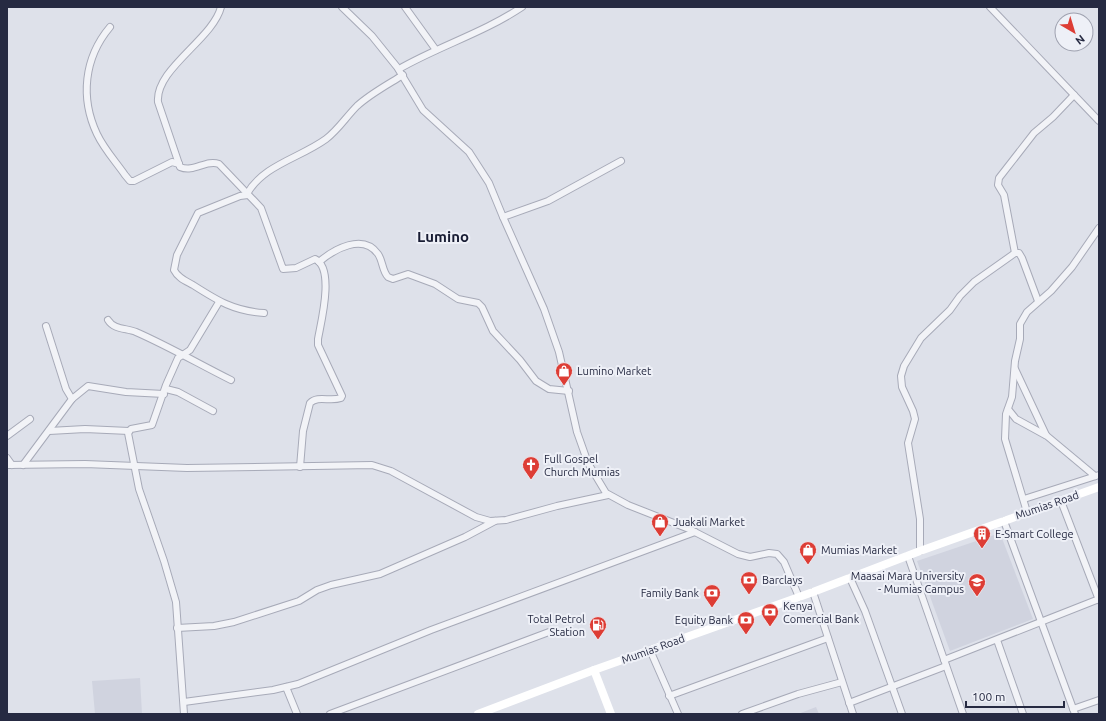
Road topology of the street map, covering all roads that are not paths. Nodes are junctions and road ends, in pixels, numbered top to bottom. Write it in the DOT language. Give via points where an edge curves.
graph roads {
  1 [pos="221,7"];
  2 [pos="342,7"];
  3 [pos="405,7"];
  4 [pos="522,7"];
  5 [pos="990,7"];
  6 [pos="110,27"];
  7 [pos="436,50"];
  8 [pos="399,69"];
  9 [pos="403,75"];
  10 [pos="1074,95"];
  11 [pos="1099,121"];
  12 [pos="621,161"];
  13 [pos="179,164"];
  14 [pos="247,195"];
  15 [pos="503,217"];
  16 [pos="1099,228"];
  17 [pos="1015,253"];
  18 [pos="319,262"];
  19 [pos="1038,301"];
  20 [pos="219,302"];
  21 [pos="264,313"];
  22 [pos="108,320"];
  23 [pos="46,326"];
  24 [pos="183,355"];
  25 [pos="1015,368"];
  26 [pos="231,380"];
  27 [pos="165,391"];
  28 [pos="569,391"];
  29 [pos="72,399"];
  30 [pos="1008,409"];
  31 [pos="213,411"];
  32 [pos="30,419"];
  33 [pos="49,431"];
  34 [pos="129,431"];
  35 [pos="7,436"];
  36 [pos="1048,436"];
  37 [pos="7,458"];
  38 [pos="10,465"];
  39 [pos="23,465"];
  40 [pos="136,467"];
  41 [pos="300,467"];
  42 [pos="1097,475"];
  43 [pos="1099,487"];
  44 [pos="608,495"];
  45 [pos="1024,499"];
  46 [pos="1061,500"];
  47 [pos="1027,512"];
  48 [pos="495,521"];
  49 [pos="1004,521"];
  50 [pos="695,532"];
  51 [pos="920,550"];
  52 [pos="908,556"];
  53 [pos="850,578"];
  54 [pos="813,592"];
  55 [pos="799,597"];
  56 [pos="1099,600"];
  57 [pos="1042,622"];
  58 [pos="177,628"];
  59 [pos="549,632"];
  60 [pos="828,638"];
  61 [pos="997,640"];
  62 [pos="650,650"];
  63 [pos="945,663"];
  64 [pos="594,670"];
  65 [pos="842,682"];
  66 [pos="286,687"];
  67 [pos="892,687"];
  68 [pos="669,696"];
  69 [pos="1099,700"];
  70 [pos="184,702"];
  71 [pos="849,703"];
  72 [pos="1074,711"];
  73 [pos="184,714"];
  74 [pos="297,714"];
  75 [pos="330,714"];
  76 [pos="478,714"];
  77 [pos="610,714"];
  78 [pos="678,714"];
  79 [pos="742,714"];
  80 [pos="853,714"];
  81 [pos="902,714"];
  82 [pos="963,714"];
  83 [pos="1023,714"];
  1 -- 13 [label="street" via="216,22 167,76 158,92 158,102"];
  2 -- 8 [label="street" via="372,36"];
  3 -- 7 [label="street"];
  4 -- 7 [label="street" via="485,30"];
  5 -- 10 [label="street"];
  6 -- 13 [label="street" via="95,50 87,78 88,105 97,134 130,181 172,162"];
  7 -- 8 [label="street"];
  8 -- 9 [label="street"];
  9 -- 14 [label="street" via="358,106 324,140 285,160 262,177 253,184"];
  9 -- 15 [label="street" via="423,110 474,157 490,183"];
  10 -- 11 [label="street"];
  10 -- 17 [label="street" via="1053,118 1034,133 999,178 998,185 1004,195"];
  12 -- 15 [label="street" via="548,201"];
  13 -- 14 [label="street" via="182,168 187,168 210,162 218,163"];
  14 -- 18 [label="street" via="255,200 264,215 283,269 296,268 315,259"];
  14 -- 20 [label="street" via="198,212 175,260 176,274"];
  15 -- 28 [label="street" via="544,309"];
  16 -- 19 [label="street" via="1072,267"];
  17 -- 19 [label="street" via="1019,253 1022,258"];
  17 -- 51 [label="street" via="974,282 960,296 922,338 904,366 901,376 902,387 915,419 908,443 920,520"];
  18 -- 28 [label="street" via="336,250 350,245 369,246 378,254 388,278 408,274 435,284 458,298 478,303 493,331 536,381 548,389"];
  18 -- 41 [label="street" via="322,266 326,294 318,345 342,396 335,400 316,399 310,403 303,430"];
  19 -- 25 [label="street" via="1021,320"];
  20 -- 21 [label="street" via="249,312"];
  20 -- 24 [label="street" via="190,350"];
  22 -- 24 [label="street" via="114,326 147,336"];
  23 -- 29 [label="street"];
  24 -- 26 [label="street"];
  24 -- 27 [label="street" via="178,358"];
  25 -- 30 [label="street" via="1013,393"];
  25 -- 36 [label="street"];
  27 -- 29 [label="street" via="126,392 90,385"];
  27 -- 31 [label="street" via="178,392"];
  27 -- 34 [label="street" via="152,426"];
  28 -- 44 [label="street" via="584,453"];
  29 -- 33 [label="street"];
  30 -- 36 [label="street" via="1016,419"];
  30 -- 45 [label="street" via="1005,439"];
  32 -- 35 [label="street"];
  33 -- 34 [label="street"];
  33 -- 39 [label="street"];
  34 -- 40 [label="street"];
  36 -- 42 [label="street"];
  37 -- 38 [label="street"];
  38 -- 39 [label="street"];
  39 -- 40 [label="street" via="85,464"];
  40 -- 41 [label="street"];
  40 -- 58 [label="street" via="140,489 176,602"];
  41 -- 48 [label="street" via="353,464 380,467 476,517"];
  42 -- 45 [label="street"];
  43 -- 46 [label="street, Mumias Road"];
  44 -- 48 [label="street"];
  44 -- 50 [label="street" via="628,506"];
  45 -- 47 [label="street"];
  46 -- 47 [label="street, Mumias Road"];
  46 -- 56 [label="street"];
  47 -- 49 [label="street, Mumias Road"];
  48 -- 58 [label="street" via="465,538 380,574 331,585 299,601 234,622"];
  49 -- 51 [label="street, Mumias Road"];
  49 -- 57 [label="street"];
  50 -- 55 [label="street" via="742,555 750,557 777,554 784,562"];
  50 -- 66 [label="street"];
  51 -- 52 [label="street, Mumias Road"];
  52 -- 53 [label="street, Mumias Road"];
  52 -- 63 [label="street"];
  53 -- 54 [label="street, Mumias Road"];
  53 -- 67 [label="street" via="865,611"];
  54 -- 55 [label="street, Mumias Road"];
  54 -- 60 [label="street"];
  55 -- 62 [label="street, Mumias Road"];
  56 -- 57 [label="street"];
  57 -- 61 [label="street"];
  57 -- 72 [label="street"];
  58 -- 70 [label="street"];
  59 -- 75 [label="street"];
  60 -- 65 [label="street"];
  60 -- 68 [label="street"];
  61 -- 63 [label="street"];
  61 -- 83 [label="street"];
  62 -- 64 [label="street, Mumias Road"];
  62 -- 68 [label="street"];
  63 -- 67 [label="street"];
  63 -- 82 [label="street"];
  64 -- 76 [label="street, Mumias Road"];
  64 -- 77 [label="street"];
  65 -- 71 [label="street"];
  65 -- 79 [label="street"];
  66 -- 70 [label="street"];
  66 -- 74 [label="street"];
  67 -- 71 [label="street"];
  67 -- 81 [label="street"];
  68 -- 78 [label="street"];
  69 -- 72 [label="street"];
  70 -- 73 [label="street"];
  71 -- 80 [label="street"];
}
